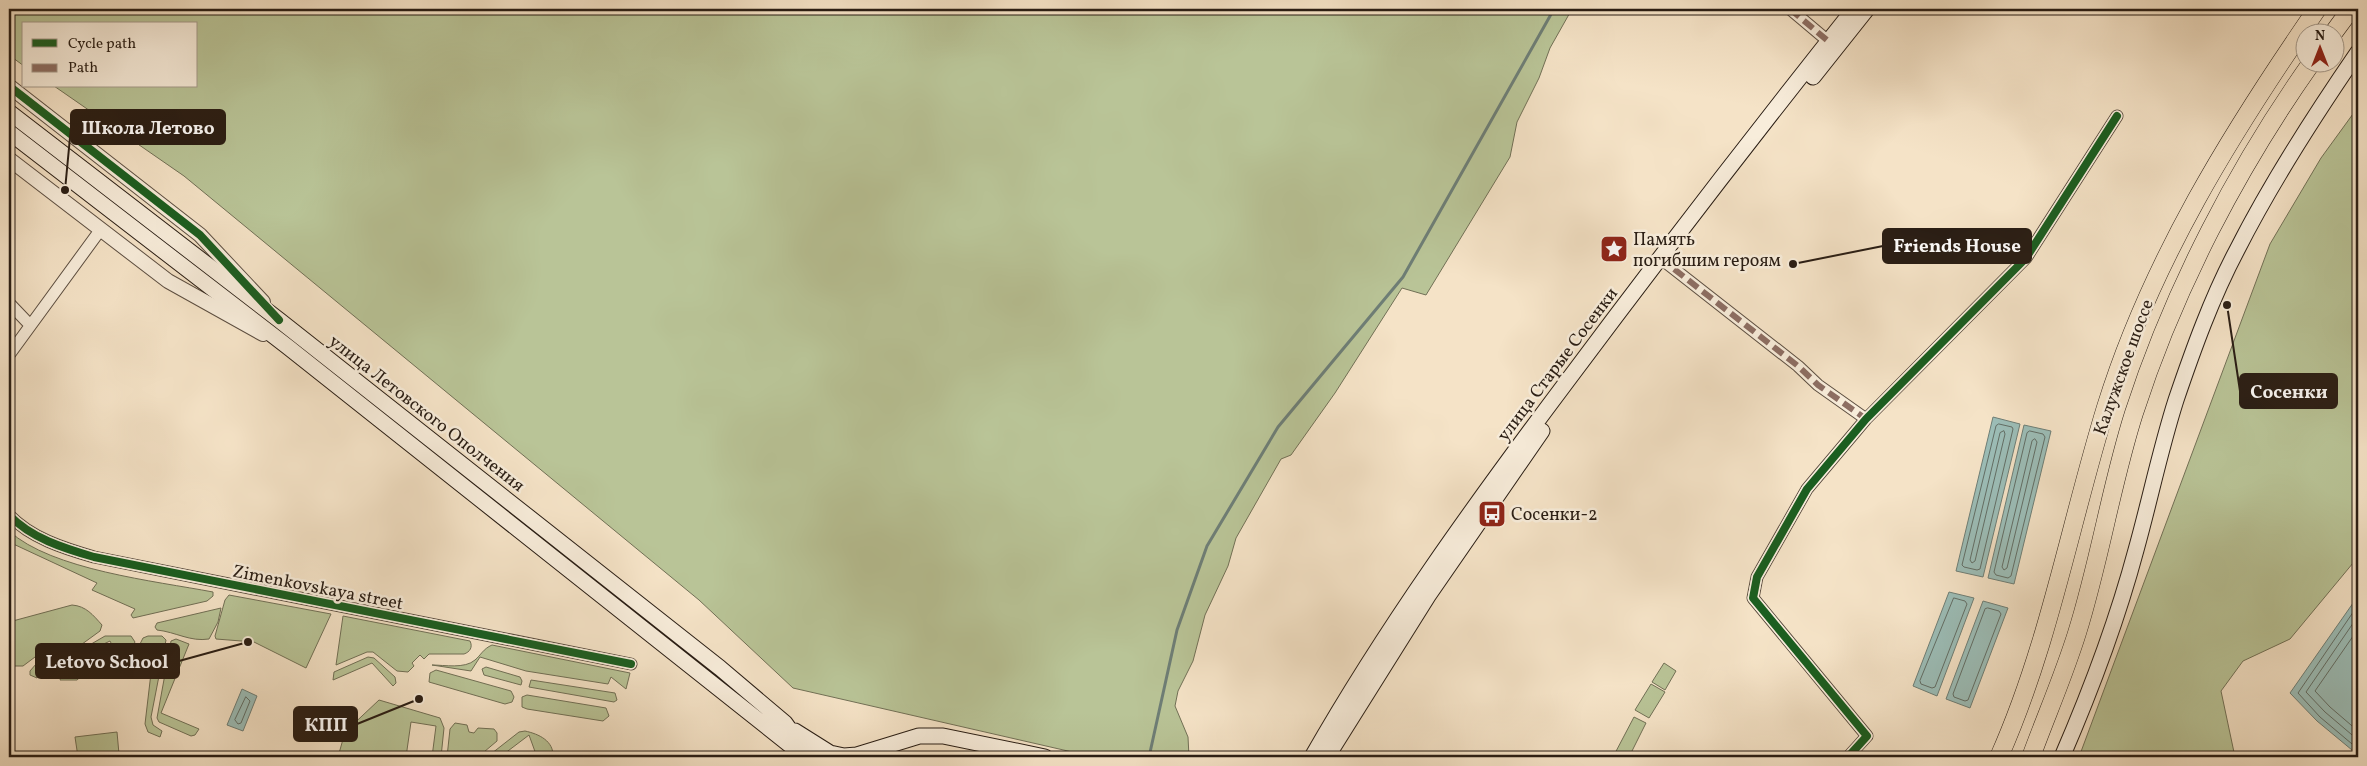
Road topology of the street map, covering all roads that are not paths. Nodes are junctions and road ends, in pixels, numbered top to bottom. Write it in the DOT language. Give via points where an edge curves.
graph roads {
  1 [pos="1790,9"];
  2 [pos="1854,9"];
  3 [pos="1868,9"];
  4 [pos="2317,9"];
  5 [pos="2351,9"];
  6 [pos="2341,22"];
  7 [pos="1828,41"];
  8 [pos="2358,52"];
  9 [pos="2306,72"];
  10 [pos="9,86"];
  11 [pos="9,112"];
  12 [pos="2117,116"];
  13 [pos="9,132"];
  14 [pos="9,159"];
  15 [pos="101,229"];
  16 [pos="200,235"];
  17 [pos="1664,260"];
  18 [pos="194,266"];
  19 [pos="168,281"];
  20 [pos="9,303"];
  21 [pos="279,320"];
  22 [pos="30,325"];
  23 [pos="288,347"];
  24 [pos="9,355"];
  25 [pos="1866,419"];
  26 [pos="9,515"];
  27 [pos="631,664"];
  28 [pos="784,724"];
  29 [pos="876,752"];
  30 [pos="807,757"];
  31 [pos="1044,757"];
  32 [pos="1312,757"];
  33 [pos="1327,757"];
  34 [pos="1848,757"];
  35 [pos="1999,757"];
  36 [pos="2031,757"];
  37 [pos="2062,757"];
  1 -- 7 [label="street"];
  2 -- 7 [label="main road, улица Старые Сосенки"];
  3 -- 17 [label="main road, улица Старые Сосенки"];
  4 -- 35 [label="highway, Калужское шоссе" via="2212,168 2171,246 2136,325 2106,406 2037,660"];
  5 -- 6 [label="highway"];
  7 -- 17 [label="main road, улица Старые Сосенки"];
  8 -- 37 [label="main road" via="2284,163 2214,299 2176,400 2136,550 2094,684"];
  9 -- 36 [label="highway, Калужское шоссе" via="2235,183 2186,280 2135,411 2077,633"];
  10 -- 16 [label="street"];
  11 -- 18 [label="main road, улица Летовского Ополчения"];
  12 -- 25 [label="street" via="2026,258"];
  13 -- 18 [label="main road, улица Летовского Ополчения"];
  14 -- 15 [label="street"];
  15 -- 19 [label="street"];
  15 -- 22 [label="street"];
  16 -- 18 [label="street" via="201,249"];
  16 -- 21 [label="street"];
  17 -- 25 [label="street" via="1818,385"];
  17 -- 32 [label="main road, улица Старые Сосенки" via="1489,488 1377,650"];
  17 -- 33 [label="main road, улица Старые Сосенки" via="1476,525"];
  18 -- 19 [label="street" via="181,279"];
  18 -- 21 [label="main road, улица Летовского Ополчения"];
  18 -- 23 [label="main road, улица Летовского Ополчения"];
  19 -- 23 [label="street"];
  20 -- 22 [label="street"];
  21 -- 28 [label="main road, улица Летовского Ополчения" via="720,668"];
  22 -- 24 [label="street"];
  23 -- 30 [label="main road, улица Летовского Ополчения"];
  25 -- 34 [label="street" via="1807,489 1757,577 1753,598 1867,736"];
  26 -- 27 [label="street, Zimenkovskaya street" via="36,536 94,557"];
  28 -- 29 [label="main road" via="830,753 844,756"];
  28 -- 30 [label="main road, улица Летовского Ополчения"];
  29 -- 31 [label="main road" via="919,736 942,736"];
}
